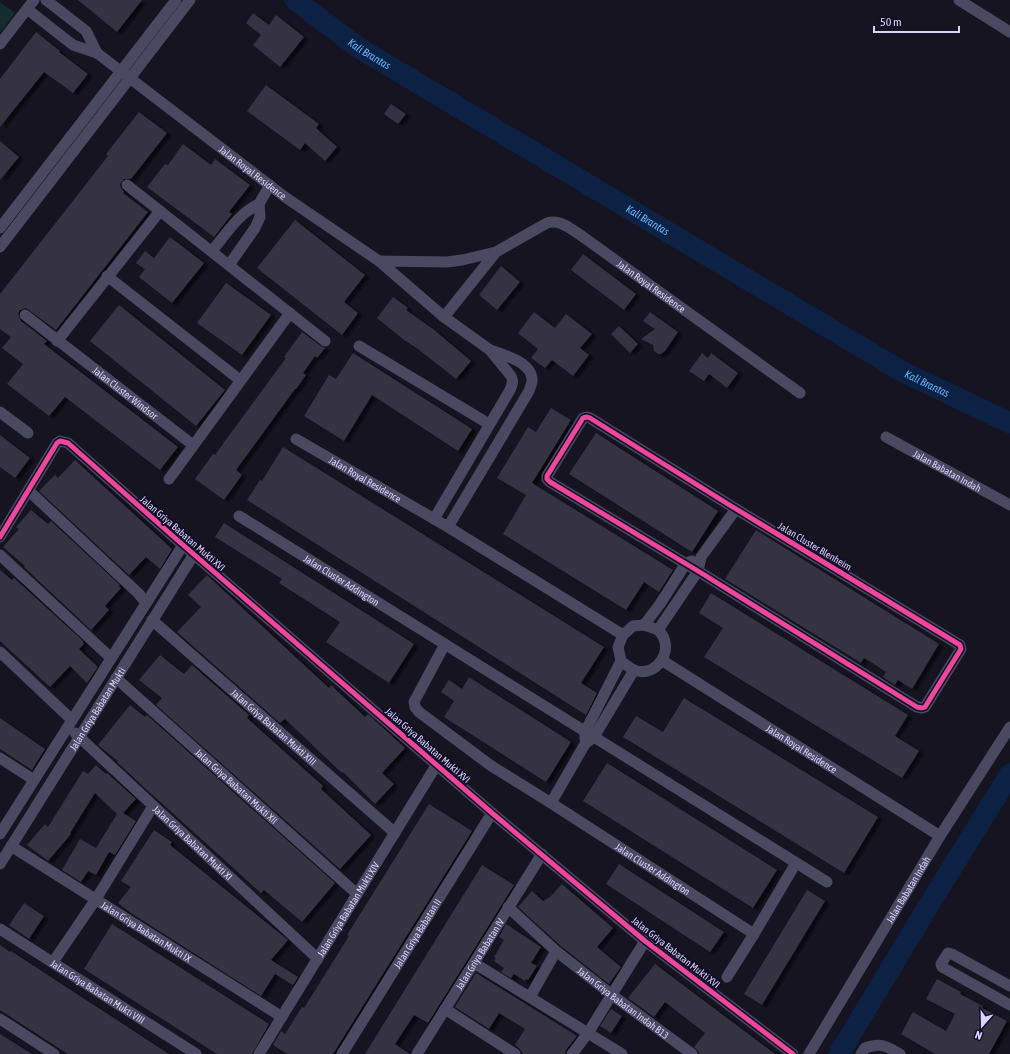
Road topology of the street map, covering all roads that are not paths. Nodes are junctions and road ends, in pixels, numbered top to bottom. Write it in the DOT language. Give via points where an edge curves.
graph roads {
  1 [pos="46,0"];
  2 [pos="176,0"];
  3 [pos="190,0"];
  4 [pos="959,0"];
  5 [pos="31,4"];
  6 [pos="1010,32"];
  7 [pos="1,41"];
  8 [pos="97,53"];
  9 [pos="125,76"];
  10 [pos="127,185"];
  11 [pos="270,185"];
  12 [pos="259,204"];
  13 [pos="160,211"];
  14 [pos="0,228"];
  15 [pos="0,247"];
  16 [pos="212,251"];
  17 [pos="496,252"];
  18 [pos="379,261"];
  19 [pos="229,265"];
  20 [pos="107,276"];
  21 [pos="290,313"];
  22 [pos="25,315"];
  23 [pos="444,317"];
  24 [pos="57,341"];
  25 [pos="325,341"];
  26 [pos="359,346"];
  27 [pos="488,348"];
  28 [pos="240,380"];
  29 [pos="800,393"];
  30 [pos="0,412"];
  31 [pos="489,424"];
  32 [pos="28,433"];
  33 [pos="886,436"];
  34 [pos="296,439"];
  35 [pos="194,445"];
  36 [pos="169,479"];
  37 [pos="29,491"];
  38 [pos="1010,505"];
  39 [pos="736,509"];
  40 [pos="239,516"];
  41 [pos="434,519"];
  42 [pos="448,527"];
  43 [pos="0,537"];
  44 [pos="183,545"];
  45 [pos="194,554"];
  46 [pos="0,555"];
  47 [pos="702,557"];
  48 [pos="686,563"];
  49 [pos="698,571"];
  50 [pos="146,603"];
  51 [pos="152,620"];
  52 [pos="644,625"];
  53 [pos="658,630"];
  54 [pos="623,635"];
  55 [pos="445,644"];
  56 [pos="0,652"];
  57 [pos="111,658"];
  58 [pos="621,661"];
  59 [pos="663,661"];
  60 [pos="634,670"];
  61 [pos="116,678"];
  62 [pos="70,723"];
  63 [pos="1010,727"];
  64 [pos="590,734"];
  65 [pos="79,738"];
  66 [pos="0,758"];
  67 [pos="437,764"];
  68 [pos="34,780"];
  69 [pos="551,803"];
  70 [pos="153,806"];
  71 [pos="492,812"];
  72 [pos="395,833"];
  73 [pos="0,834"];
  74 [pos="940,836"];
  75 [pos="11,846"];
  76 [pos="542,854"];
  77 [pos="796,863"];
  78 [pos="0,864"];
  79 [pos="827,882"];
  80 [pos="357,894"];
  81 [pos="96,899"];
  82 [pos="508,907"];
  83 [pos="0,929"];
  84 [pos="754,934"];
  85 [pos="645,941"];
  86 [pos="556,951"];
  87 [pos="318,959"];
  88 [pos="53,962"];
  89 [pos="474,963"];
  90 [pos="727,977"];
  91 [pos="1010,986"];
  92 [pos="612,995"];
  93 [pos="530,997"];
  94 [pos="1010,1005"];
  95 [pos="445,1009"];
  96 [pos="282,1017"];
  97 [pos="0,1019"];
  98 [pos="588,1033"];
  99 [pos="54,1054"];
  100 [pos="196,1054"];
  101 [pos="259,1054"];
  102 [pos="342,1054"];
  103 [pos="417,1054"];
  104 [pos="515,1054"];
  105 [pos="572,1054"];
  106 [pos="622,1054"];
  107 [pos="692,1054"];
  108 [pos="793,1054"];
  109 [pos="809,1054"];
  110 [pos="861,1054"];
  111 [pos="900,1054"];
  1 -- 8 [label="street" via="86,31"];
  2 -- 9 [label="street"];
  3 -- 9 [label="street"];
  4 -- 6 [label="street"];
  5 -- 7 [label="street"];
  5 -- 8 [label="street" via="73,45"];
  8 -- 9 [label="street, Jalan Royal Residence"];
  9 -- 11 [label="street, Jalan Royal Residence"];
  9 -- 14 [label="street"];
  9 -- 15 [label="street"];
  10 -- 13 [label="street"];
  11 -- 12 [label="street"];
  11 -- 18 [label="street, Jalan Royal Residence"];
  12 -- 16 [label="street" via="249,208 239,218"];
  12 -- 19 [label="street" via="260,217 255,228"];
  13 -- 16 [label="street"];
  13 -- 20 [label="street"];
  16 -- 19 [label="street"];
  17 -- 18 [label="street, Jalan Royal Residence" via="446,262"];
  17 -- 23 [label="street, Jalan Royal Residence"];
  17 -- 29 [label="street, Jalan Royal Residence" via="547,223 562,223"];
  18 -- 23 [label="street, Jalan Royal Residence"];
  19 -- 21 [label="street"];
  20 -- 24 [label="street"];
  20 -- 28 [label="street"];
  21 -- 25 [label="street"];
  21 -- 28 [label="street"];
  22 -- 24 [label="street, Jalan Cluster Windsor"];
  23 -- 27 [label="street, Jalan Royal Residence"];
  24 -- 35 [label="street, Jalan Cluster Windsor"];
  26 -- 31 [label="street"];
  27 -- 31 [label="street, Jalan Royal Residence" via="513,380 510,390"];
  27 -- 42 [label="street, Jalan Royal Residence" via="525,366 531,372 533,381"];
  28 -- 35 [label="street"];
  30 -- 32 [label="street"];
  31 -- 41 [label="street, Jalan Royal Residence"];
  33 -- 38 [label="street, Jalan Babatan Indah"];
  34 -- 41 [label="street, Jalan Royal Residence"];
  35 -- 36 [label="street"];
  37 -- 43 [label="street"];
  37 -- 44 [label="street, Jalan Griya Babatan Mukti XVI" via="54,446 60,441 68,443"];
  37 -- 50 [label="street"];
  39 -- 47 [label="street"];
  39 -- 48 [label="street, Jalan Cluster Blenheim" via="590,418 583,418 547,479"];
  39 -- 49 [label="street, Jalan Cluster Blenheim" via="960,645 962,649 925,707 917,708"];
  40 -- 55 [label="street, Jalan Cluster Addington"];
  41 -- 42 [label="street, Jalan Royal Residence"];
  42 -- 54 [label="street, Jalan Royal Residence"];
  44 -- 45 [label="street, Jalan Griya Babatan Mukti XVI"];
  44 -- 50 [label="street, Jalan Griya Babatan Mukti"];
  45 -- 51 [label="street, Jalan Griya Babatan Mukti"];
  45 -- 67 [label="street, Jalan Griya Babatan Mukti XVI"];
  46 -- 57 [label="street"];
  47 -- 48 [label="street"];
  47 -- 49 [label="street"];
  48 -- 49 [label="street, Jalan Cluster Blenheim"];
  48 -- 52 [label="street"];
  49 -- 53 [label="street"];
  50 -- 57 [label="street, Jalan Griya Babatan Mukti"];
  51 -- 61 [label="street, Jalan Griya Babatan Mukti"];
  51 -- 72 [label="street, Jalan Griya Babatan Mukti XIII"];
  52 -- 53 [label="street"];
  52 -- 54 [label="street" via="632,626"];
  53 -- 59 [label="street" via="665,639"];
  54 -- 58 [label="street" via="618,647"];
  55 -- 64 [label="street, Jalan Cluster Addington"];
  55 -- 69 [label="street, Jalan Cluster Addington" via="414,702 418,712 490,765"];
  56 -- 62 [label="street, Jalan Griya Babatan Mukti XI"];
  57 -- 62 [label="street, Jalan Griya Babatan Mukti"];
  58 -- 60 [label="street"];
  58 -- 64 [label="street"];
  59 -- 60 [label="street" via="654,668"];
  59 -- 74 [label="street, Jalan Royal Residence"];
  60 -- 64 [label="street"];
  61 -- 65 [label="street, Jalan Griya Babatan Mukti"];
  61 -- 80 [label="street, Jalan Griya Babatan Mukti XII"];
  62 -- 65 [label="street, Jalan Griya Babatan Mukti XI"];
  62 -- 68 [label="street, Jalan Griya Babatan Mukti"];
  63 -- 74 [label="street, Jalan Babatan Indah"];
  64 -- 69 [label="street"];
  64 -- 77 [label="street, Jalan Cluster Addington"];
  65 -- 70 [label="street, Jalan Griya Babatan Mukti XI"];
  65 -- 75 [label="street, Jalan Griya Babatan Mukti"];
  66 -- 68 [label="street"];
  67 -- 71 [label="street, Jalan Griya Babatan Mukti XVI"];
  67 -- 72 [label="street, Jalan Griya Babatan Mukti XIV"];
  68 -- 73 [label="street, Jalan Griya Babatan Mukti"];
  69 -- 84 [label="street, Jalan Cluster Addington"];
  70 -- 81 [label="street"];
  70 -- 87 [label="street, Jalan Griya Babatan Mukti XI"];
  71 -- 76 [label="street, Jalan Griya Babatan Mukti XVI"];
  71 -- 102 [label="street, Jalan Griya Babatan II"];
  72 -- 80 [label="street, Jalan Griya Babatan Mukti XIV"];
  74 -- 109 [label="street, Jalan Babatan Indah"];
  75 -- 78 [label="street, Jalan Griya Babatan Mukti"];
  75 -- 81 [label="street, Jalan Griya Babatan Mukti IX"];
  76 -- 82 [label="street, Jalan Griya Babatan IV"];
  76 -- 85 [label="street, Jalan Griya Babatan Mukti XVI"];
  77 -- 79 [label="street, Jalan Cluster Addington"];
  77 -- 84 [label="street"];
  80 -- 87 [label="street, Jalan Griya Babatan Mukti XIV"];
  81 -- 88 [label="street"];
  81 -- 96 [label="street, Jalan Griya Babatan Mukti IX"];
  82 -- 86 [label="street, Jalan Griya Babatan Indah B13"];
  82 -- 89 [label="street, Jalan Griya Babatan IV"];
  83 -- 88 [label="street, Jalan Griya Babatan Mukti VIII"];
  84 -- 90 [label="street"];
  85 -- 92 [label="street"];
  85 -- 108 [label="street, Jalan Griya Babatan Mukti XVI"];
  86 -- 92 [label="street, Jalan Griya Babatan Indah B13"];
  86 -- 93 [label="street"];
  87 -- 96 [label="street, Jalan Griya Babatan Mukti XIV"];
  88 -- 100 [label="street, Jalan Griya Babatan Mukti VIII"];
  89 -- 93 [label="street"];
  89 -- 95 [label="street, Jalan Griya Babatan IV"];
  91 -- 94 [label="street" via="952,954 948,953 941,964 942,967"];
  92 -- 98 [label="street"];
  92 -- 107 [label="street, Jalan Griya Babatan Indah B13"];
  93 -- 98 [label="street"];
  95 -- 103 [label="street, Jalan Griya Babatan IV"];
  95 -- 104 [label="street"];
  96 -- 101 [label="street, Jalan Griya Babatan Mukti XIV"];
  97 -- 99 [label="street"];
  98 -- 105 [label="street"];
  98 -- 106 [label="street"];
  110 -- 111 [label="street" via="865,1048 873,1045 885,1045"];
}
